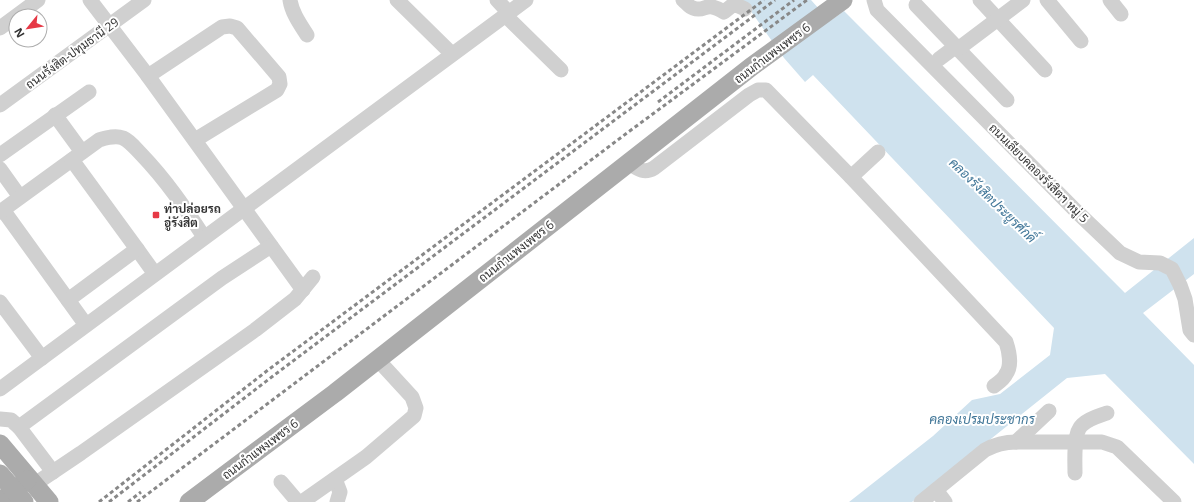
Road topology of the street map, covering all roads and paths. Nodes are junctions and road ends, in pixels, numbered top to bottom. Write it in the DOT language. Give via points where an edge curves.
graph roads {
  1 [pos="38,0"];
  2 [pos="90,0"];
  3 [pos="144,0"];
  4 [pos="290,0"];
  5 [pos="397,0"];
  6 [pos="497,0"];
  7 [pos="526,0"];
  8 [pos="683,0"];
  9 [pos="843,0"];
  10 [pos="874,0"];
  11 [pos="980,0"];
  12 [pos="1023,0"];
  13 [pos="1047,0"];
  14 [pos="1110,0"];
  15 [pos="916,6"];
  16 [pos="744,9"];
  17 [pos="508,14"];
  18 [pos="1121,14"];
  19 [pos="998,19"];
  20 [pos="110,25"];
  21 [pos="0,28"];
  22 [pos="307,35"];
  23 [pos="1081,41"];
  24 [pos="956,48"];
  25 [pos="452,54"];
  26 [pos="938,59"];
  27 [pos="561,70"];
  28 [pos="1045,70"];
  29 [pos="148,76"];
  30 [pos="89,92"];
  31 [pos="1007,100"];
  32 [pos="0,105"];
  33 [pos="55,115"];
  34 [pos="195,140"];
  35 [pos="878,152"];
  36 [pos="0,155"];
  37 [pos="77,156"];
  38 [pos="629,163"];
  39 [pos="0,169"];
  40 [pos="851,177"];
  41 [pos="20,197"];
  42 [pos="243,209"];
  43 [pos="1,211"];
  44 [pos="204,237"];
  45 [pos="271,246"];
  46 [pos="137,249"];
  47 [pos="155,274"];
  48 [pos="313,277"];
  49 [pos="303,290"];
  50 [pos="1186,294"];
  51 [pos="68,300"];
  52 [pos="0,302"];
  53 [pos="86,325"];
  54 [pos="1194,335"];
  55 [pos="42,358"];
  56 [pos="378,360"];
  57 [pos="994,386"];
  58 [pos="0,389"];
  59 [pos="1049,411"];
  60 [pos="1107,413"];
  61 [pos="0,419"];
  62 [pos="19,427"];
  63 [pos="1016,442"];
  64 [pos="1076,442"];
  65 [pos="0,444"];
  66 [pos="53,472"];
  67 [pos="1075,473"];
  68 [pos="0,474"];
  69 [pos="335,479"];
  70 [pos="32,481"];
  71 [pos="281,482"];
  72 [pos="936,490"];
  73 [pos="0,502"];
  74 [pos="24,502"];
  75 [pos="48,502"];
  76 [pos="189,502"];
  77 [pos="298,502"];
  78 [pos="302,502"];
  79 [pos="337,502"];
  80 [pos="921,502"];
  81 [pos="945,502"];
  82 [pos="1174,502"];
  1 -- 21 [label="street"];
  2 -- 20 [label="street"];
  3 -- 20 [label="street, ถนนรังสิต-ปทุมธานี 29"];
  4 -- 22 [label="street" via="297,20"];
  5 -- 25 [label="street"];
  6 -- 17 [label="street"];
  7 -- 17 [label="street"];
  8 -- 16 [label="street" via="692,8 699,9 714,3 724,12 734,4"];
  9 -- 38 [label="main road, ถนนกำแพงเพชร 6"];
  10 -- 50 [label="street, ถนนเลียบคลองรังสิตฯ หมู่ 5" via="877,10 1072,208 1120,253 1139,262 1160,263 1172,269"];
  11 -- 19 [label="street"];
  12 -- 19 [label="street"];
  13 -- 23 [label="street"];
  14 -- 18 [label="street"];
  15 -- 24 [label="street"];
  17 -- 25 [label="street"];
  17 -- 27 [label="street"];
  19 -- 24 [label="street"];
  19 -- 28 [label="street"];
  20 -- 29 [label="street"];
  20 -- 32 [label="street, ถนนรังสิต-ปทุมธานี 29"];
  24 -- 26 [label="street"];
  24 -- 31 [label="street"];
  25 -- 42 [label="street"];
  29 -- 34 [label="street"];
  29 -- 34 [label="street" via="222,27 230,26 237,28 279,77 280,84 277,90"];
  30 -- 33 [label="street"];
  33 -- 36 [label="street"];
  33 -- 37 [label="street"];
  34 -- 42 [label="street"];
  35 -- 40 [label="street"];
  37 -- 41 [label="street"];
  37 -- 44 [label="street" via="99,140 123,138 156,169"];
  37 -- 46 [label="street"];
  38 -- 40 [label="street" via="639,170 649,171 749,95 762,89 766,90"];
  38 -- 56 [label="main road, ถนนกำแพงเพชร 6"];
  39 -- 41 [label="street"];
  40 -- 57 [label="street" via="1006,342 1009,367 1006,375"];
  41 -- 43 [label="street"];
  42 -- 44 [label="street"];
  42 -- 45 [label="street"];
  43 -- 51 [label="street"];
  44 -- 47 [label="street"];
  45 -- 49 [label="street"];
  45 -- 62 [label="street" via="222,278"];
  46 -- 47 [label="street"];
  46 -- 51 [label="street"];
  47 -- 53 [label="street"];
  48 -- 49 [label="street"];
  49 -- 66 [label="street" via="285,308 255,330"];
  50 -- 54 [label="street, ถนนเลียบคลองรังสิตฯ หมู่ 5" via="1190,330"];
  51 -- 53 [label="street"];
  52 -- 55 [label="street"];
  53 -- 55 [label="street"];
  55 -- 58 [label="street"];
  56 -- 69 [label="street" via="412,397 416,412 381,446"];
  56 -- 76 [label="main road, ถนนกำแพงเพชร 6"];
  59 -- 63 [label="street"];
  60 -- 64 [label="street" via="1083,424 1078,429"];
  61 -- 62 [label="street" via="11,420"];
  62 -- 66 [label="street"];
  63 -- 64 [label="street"];
  63 -- 72 [label="street" via="995,444"];
  64 -- 67 [label="street"];
  64 -- 82 [label="street" via="1102,442 1117,447"];
  65 -- 70 [label="main road"];
  66 -- 70 [label="street"];
  68 -- 74 [label="main road, bridge"];
  69 -- 78 [label="street"];
  69 -- 79 [label="street" via="340,492"];
  70 -- 73 [label="main road"];
  70 -- 75 [label="main road"];
  71 -- 77 [label="street"];
  72 -- 80 [label="street"];
  72 -- 81 [label="street"];
}
